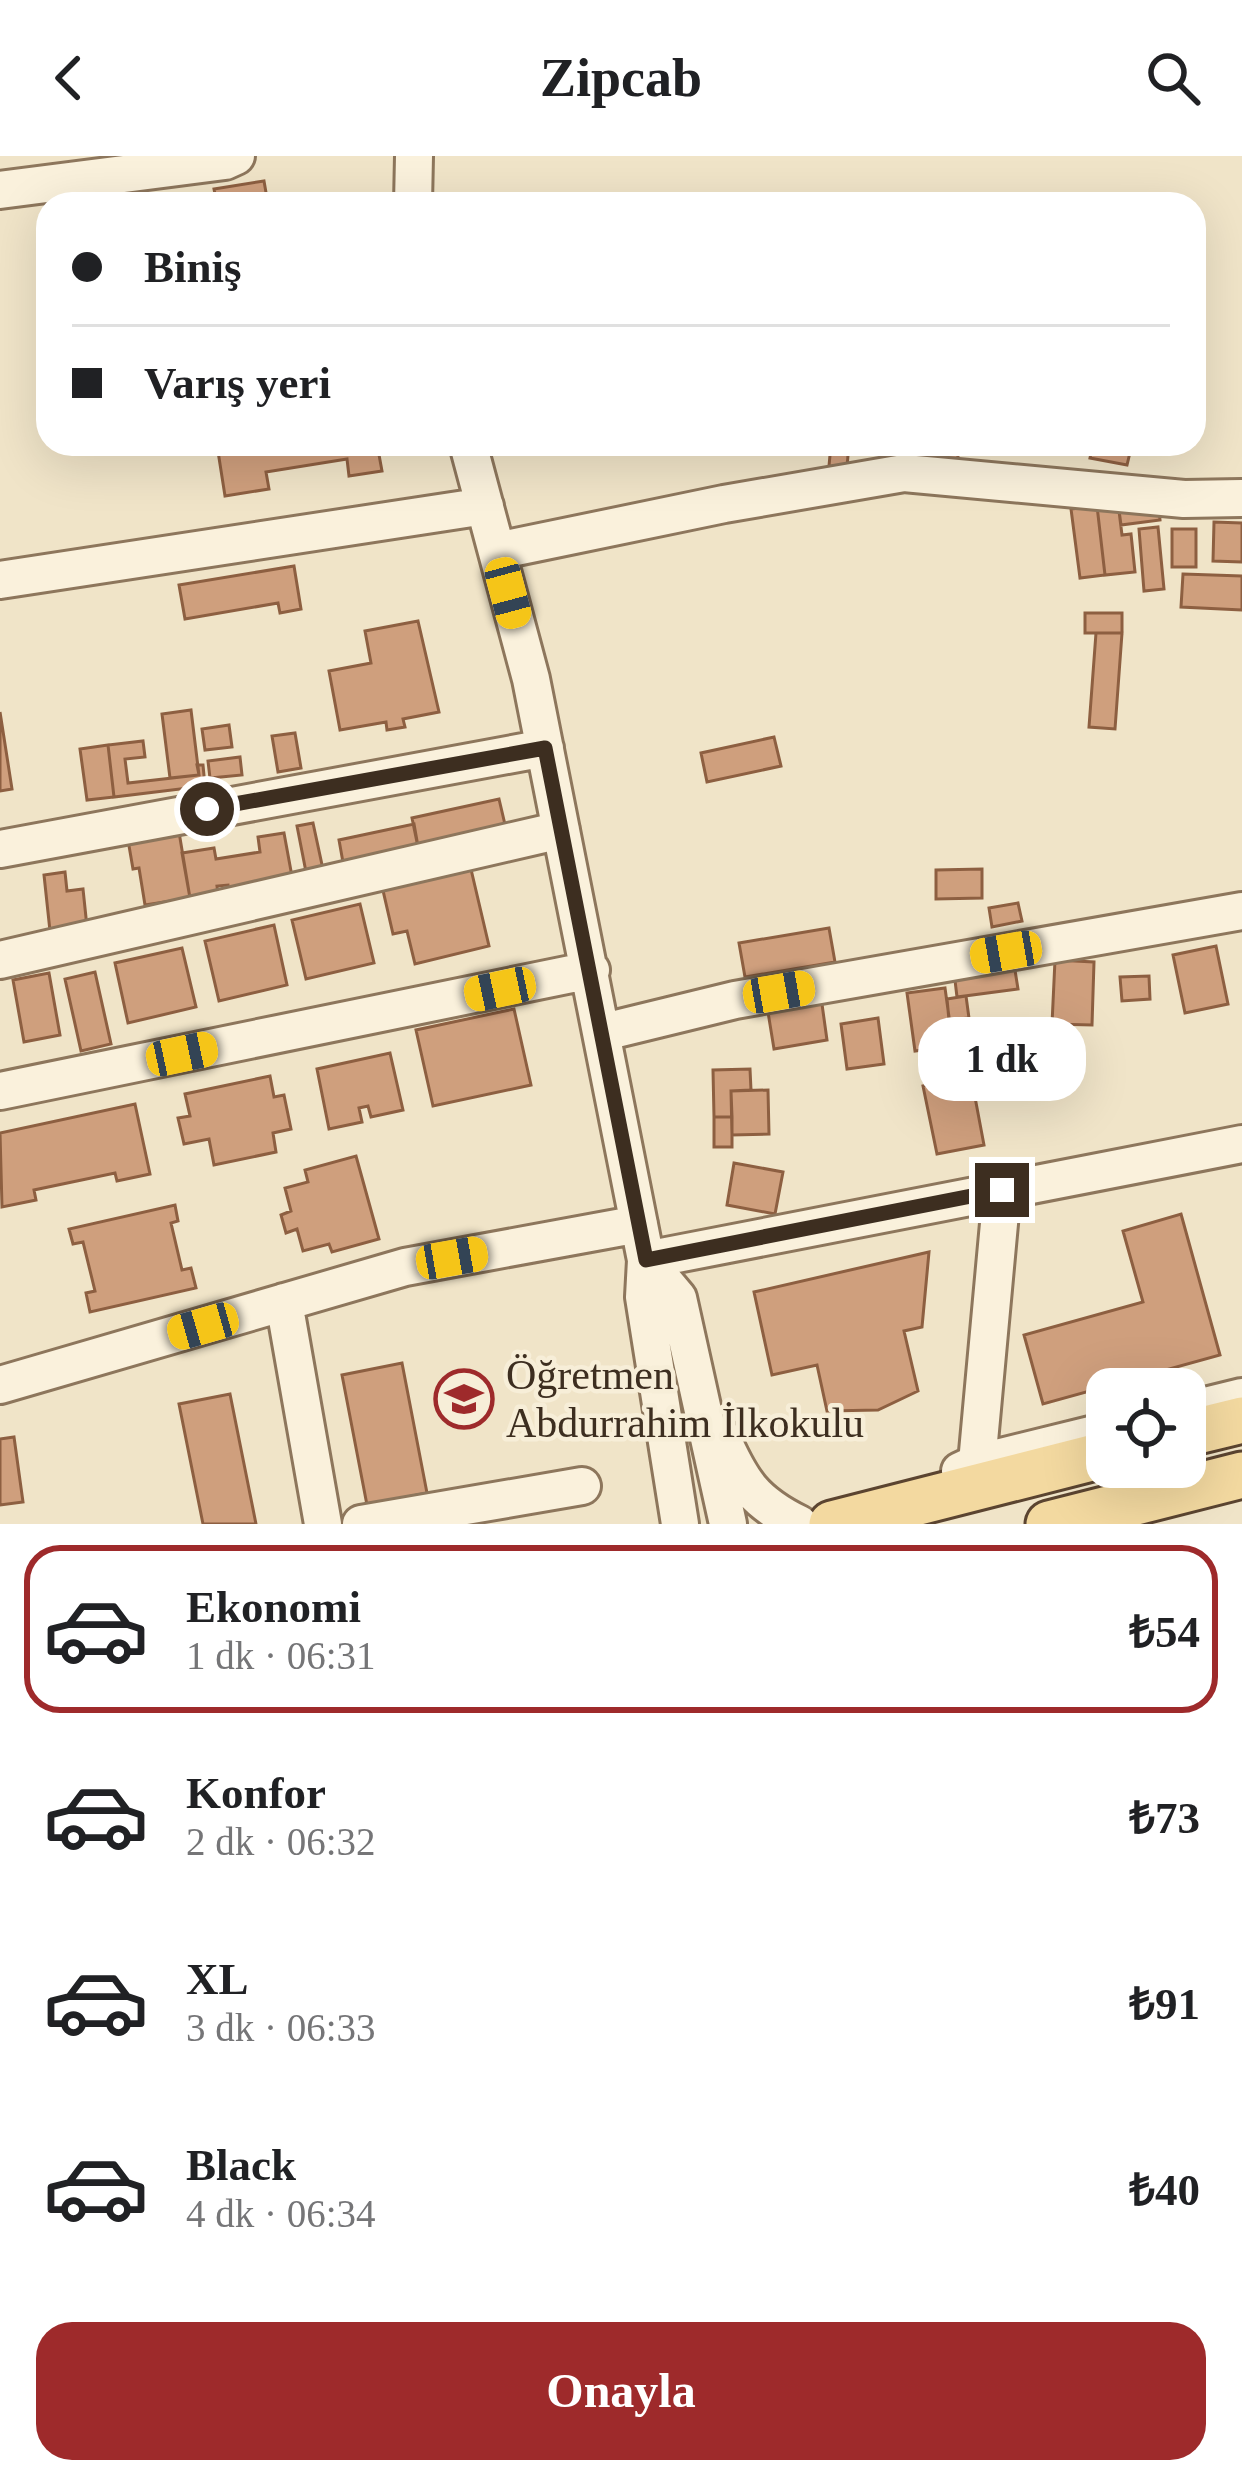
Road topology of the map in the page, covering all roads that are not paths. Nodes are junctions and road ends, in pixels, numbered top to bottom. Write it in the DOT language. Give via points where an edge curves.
graph roads {
  1 [pos="236,156"];
  2 [pos="414,156"];
  3 [pos="0,190"];
  4 [pos="413,192"];
  5 [pos="471,456"];
  6 [pos="1242,498"];
  7 [pos="484,506"];
  8 [pos="496,550"];
  9 [pos="0,580"];
  10 [pos="545,748"];
  11 [pos="561,830"];
  12 [pos="0,849"];
  13 [pos="1242,911"];
  14 [pos="0,960"];
  15 [pos="591,970"];
  16 [pos="604,1032"];
  17 [pos="0,1090"];
  18 [pos="1242,1144"];
  19 [pos="1002,1190"];
  20 [pos="642,1242"];
  21 [pos="284,1302"];
  22 [pos="0,1384"];
  23 [pos="698,1384"];
  24 [pos="1242,1396"];
  25 [pos="1206,1405"];
  26 [pos="1242,1420"];
  27 [pos="1206,1429"];
  28 [pos="1086,1436"];
  29 [pos="1086,1459"];
  30 [pos="977,1463"];
  31 [pos="673,1467"];
  32 [pos="1242,1475"];
  33 [pos="582,1486"];
  34 [pos="851,1519"];
  35 [pos="323,1524"];
  36 [pos="361,1524"];
  37 [pos="658,1524"];
  38 [pos="680,1524"];
  39 [pos="728,1524"];
  40 [pos="799,1524"];
  41 [pos="1053,1524"];
  1 -- 3 [label="street"];
  2 -- 4 [label="street"];
  5 -- 7 [label="street"];
  6 -- 8 [label="street" via="904,473"];
  7 -- 8 [label="street"];
  7 -- 9 [label="street"];
  8 -- 10 [label="street"];
  10 -- 11 [label="street"];
  10 -- 12 [label="street"];
  11 -- 14 [label="street"];
  11 -- 15 [label="street"];
  13 -- 16 [label="street" via="735,1000"];
  15 -- 16 [label="street"];
  15 -- 17 [label="street"];
  16 -- 20 [label="street"];
  18 -- 19 [label="street"];
  19 -- 20 [label="street"];
  19 -- 30 [label="street"];
  20 -- 21 [label="street" via="405,1267"];
  20 -- 23 [label="street" via="679,1298"];
  20 -- 31 [label="street"];
  21 -- 22 [label="street"];
  21 -- 35 [label="street"];
  23 -- 39 [label="street"];
  23 -- 40 [label="street" via="735,1468 765,1508"];
  24 -- 25 [label="street"];
  26 -- 27 [label="main road"];
  28 -- 30 [label="street"];
  29 -- 34 [label="main road"];
  30 -- 34 [label="street"];
  31 -- 37 [label="street"];
  31 -- 38 [label="street"];
  32 -- 41 [label="main road"];
  33 -- 36 [label="street"];
}
